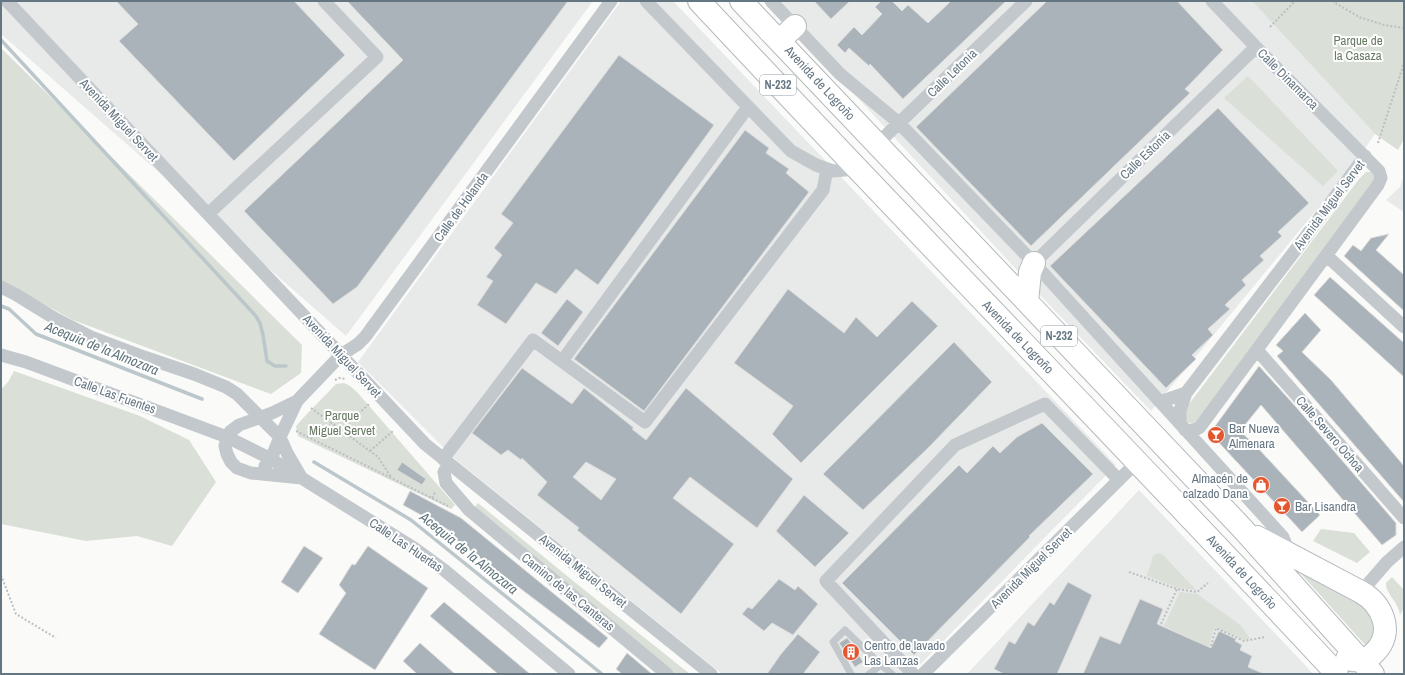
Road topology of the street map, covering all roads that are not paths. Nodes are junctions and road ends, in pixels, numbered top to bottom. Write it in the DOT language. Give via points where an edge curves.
graph roads {
  1 [pos="7,1"];
  2 [pos="324,1"];
  3 [pos="611,1"];
  4 [pos="646,1"];
  5 [pos="699,1"];
  6 [pos="741,1"];
  7 [pos="771,1"];
  8 [pos="1026,1"];
  9 [pos="1212,1"];
  10 [pos="787,33"];
  11 [pos="1256,47"];
  12 [pos="748,107"];
  13 [pos="899,123"];
  14 [pos="876,144"];
  15 [pos="1365,156"];
  16 [pos="827,169"];
  17 [pos="856,169"];
  18 [pos="208,214"];
  19 [pos="1327,256"];
  20 [pos="1034,263"];
  21 [pos="995,268"];
  22 [pos="1,287"];
  23 [pos="1027,302"];
  24 [pos="1404,327"];
  25 [pos="1257,350"];
  26 [pos="1,355"];
  27 [pos="341,355"];
  28 [pos="562,361"];
  29 [pos="1186,393"];
  30 [pos="297,400"];
  31 [pos="245,402"];
  32 [pos="1160,402"];
  33 [pos="260,416"];
  34 [pos="243,423"];
  35 [pos="209,430"];
  36 [pos="1186,431"];
  37 [pos="227,437"];
  38 [pos="280,437"];
  39 [pos="227,454"];
  40 [pos="270,460"];
  41 [pos="446,461"];
  42 [pos="1138,461"];
  43 [pos="251,473"];
  44 [pos="302,478"];
  45 [pos="1119,480"];
  46 [pos="1404,518"];
  47 [pos="1241,527"];
  48 [pos="1404,547"];
  49 [pos="1290,555"];
  50 [pos="1361,592"];
  51 [pos="1314,648"];
  52 [pos="881,665"];
  53 [pos="1367,668"];
  54 [pos="569,674"];
  55 [pos="667,674"];
  56 [pos="711,674"];
  57 [pos="851,674"];
  58 [pos="869,674"];
  59 [pos="892,674"];
  60 [pos="913,674"];
  61 [pos="923,674"];
  62 [pos="1338,674"];
  1 -- 18 [label="street, Avenida Miguel Servet"];
  2 -- 18 [label="street" via="377,57"];
  3 -- 27 [label="street, Calle de Holanda" via="365,337"];
  4 -- 12 [label="street"];
  5 -- 17 [label="highway, Avenida de Logroño / N-232"];
  6 -- 10 [label="highway, Avenida de Logroño / N-232"];
  7 -- 10 [label="street"];
  8 -- 13 [label="street, Calle Letonia"];
  9 -- 11 [label="street, Calle Dinamarca"];
  10 -- 13 [label="street"];
  10 -- 14 [label="highway, Avenida de Logroño / N-232"];
  11 -- 15 [label="street, Calle Dinamarca"];
  11 -- 20 [label="street, Calle Estonia"];
  12 -- 16 [label="street" via="791,151"];
  12 -- 28 [label="street"];
  13 -- 14 [label="street, Calle Letonia"];
  13 -- 20 [label="street"];
  14 -- 21 [label="highway, Avenida de Logroño / N-232"];
  15 -- 19 [label="street, Avenida Miguel Servet" via="1382,178"];
  15 -- 29 [label="street, Avenida Miguel Servet"];
  16 -- 17 [label="street"];
  16 -- 28 [label="street" via="823,190 645,422"];
  17 -- 42 [label="highway, Avenida de Logroño / N-232"];
  18 -- 27 [label="street, Avenida Miguel Servet"];
  19 -- 24 [label="street"];
  19 -- 25 [label="street, Avenida Miguel Servet"];
  20 -- 21 [label="highway"];
  20 -- 23 [label="highway" via="1030,272"];
  20 -- 32 [label="street"];
  21 -- 23 [label="highway, Avenida de Logroño / N-232"];
  22 -- 31 [label="street" via="91,337 226,387"];
  23 -- 47 [label="highway, Avenida de Logroño / N-232"];
  25 -- 36 [label="street, Avenida Miguel Servet" via="1200,427"];
  25 -- 46 [label="street, Calle Severo Ochoa"];
  26 -- 35 [label="street, Calle Las Fuentes"];
  27 -- 30 [label="street, Calle de Holanda"];
  27 -- 41 [label="street, Avenida Miguel Servet" via="425,444"];
  28 -- 41 [label="street" via="533,340"];
  29 -- 32 [label="street"];
  29 -- 36 [label="street, Avenida Miguel Servet" via="1180,410"];
  30 -- 33 [label="street, Calle de Holanda" via="272,413"];
  30 -- 38 [label="street, Calle de Holanda"];
  31 -- 33 [label="street"];
  31 -- 34 [label="street"];
  32 -- 36 [label="street"];
  33 -- 34 [label="street, Calle de Holanda"];
  33 -- 38 [label="street"];
  34 -- 35 [label="street"];
  34 -- 37 [label="street"];
  35 -- 37 [label="street, Calle Las Fuentes"];
  35 -- 39 [label="street"];
  36 -- 49 [label="street" via="1283,537"];
  37 -- 39 [label="street"];
  37 -- 40 [label="street, Calle Las Huertas"];
  38 -- 40 [label="street, Calle de Holanda"];
  38 -- 44 [label="street"];
  39 -- 43 [label="street" via="237,468"];
  40 -- 43 [label="street" via="264,467"];
  40 -- 44 [label="street, Calle Las Huertas"];
  41 -- 55 [label="street, Camino de las Canteras" via="446,483 469,510"];
  41 -- 56 [label="street, Avenida Miguel Servet"];
  42 -- 45 [label="street, Avenida Miguel Servet"];
  42 -- 51 [label="highway, Avenida de Logroño / N-232"];
  43 -- 44 [label="street"];
  44 -- 54 [label="street, Calle Las Huertas" via="414,548 444,570"];
  45 -- 60 [label="street" via="1045,404 955,445 826,581"];
  45 -- 61 [label="street, Avenida Miguel Servet"];
  47 -- 49 [label="highway"];
  47 -- 53 [label="highway, Avenida de Logroño / N-232"];
  48 -- 50 [label="street" via="1383,566"];
  49 -- 50 [label="highway"];
  50 -- 53 [label="highway" via="1374,602 1380,611 1386,630 1384,641 1372,656"];
  51 -- 53 [label="highway"];
  51 -- 62 [label="highway, Avenida de Logroño / N-232"];
  52 -- 57 [label="lane" via="845,630 833,642"];
  52 -- 58 [label="lane"];
  52 -- 59 [label="lane"];
}
